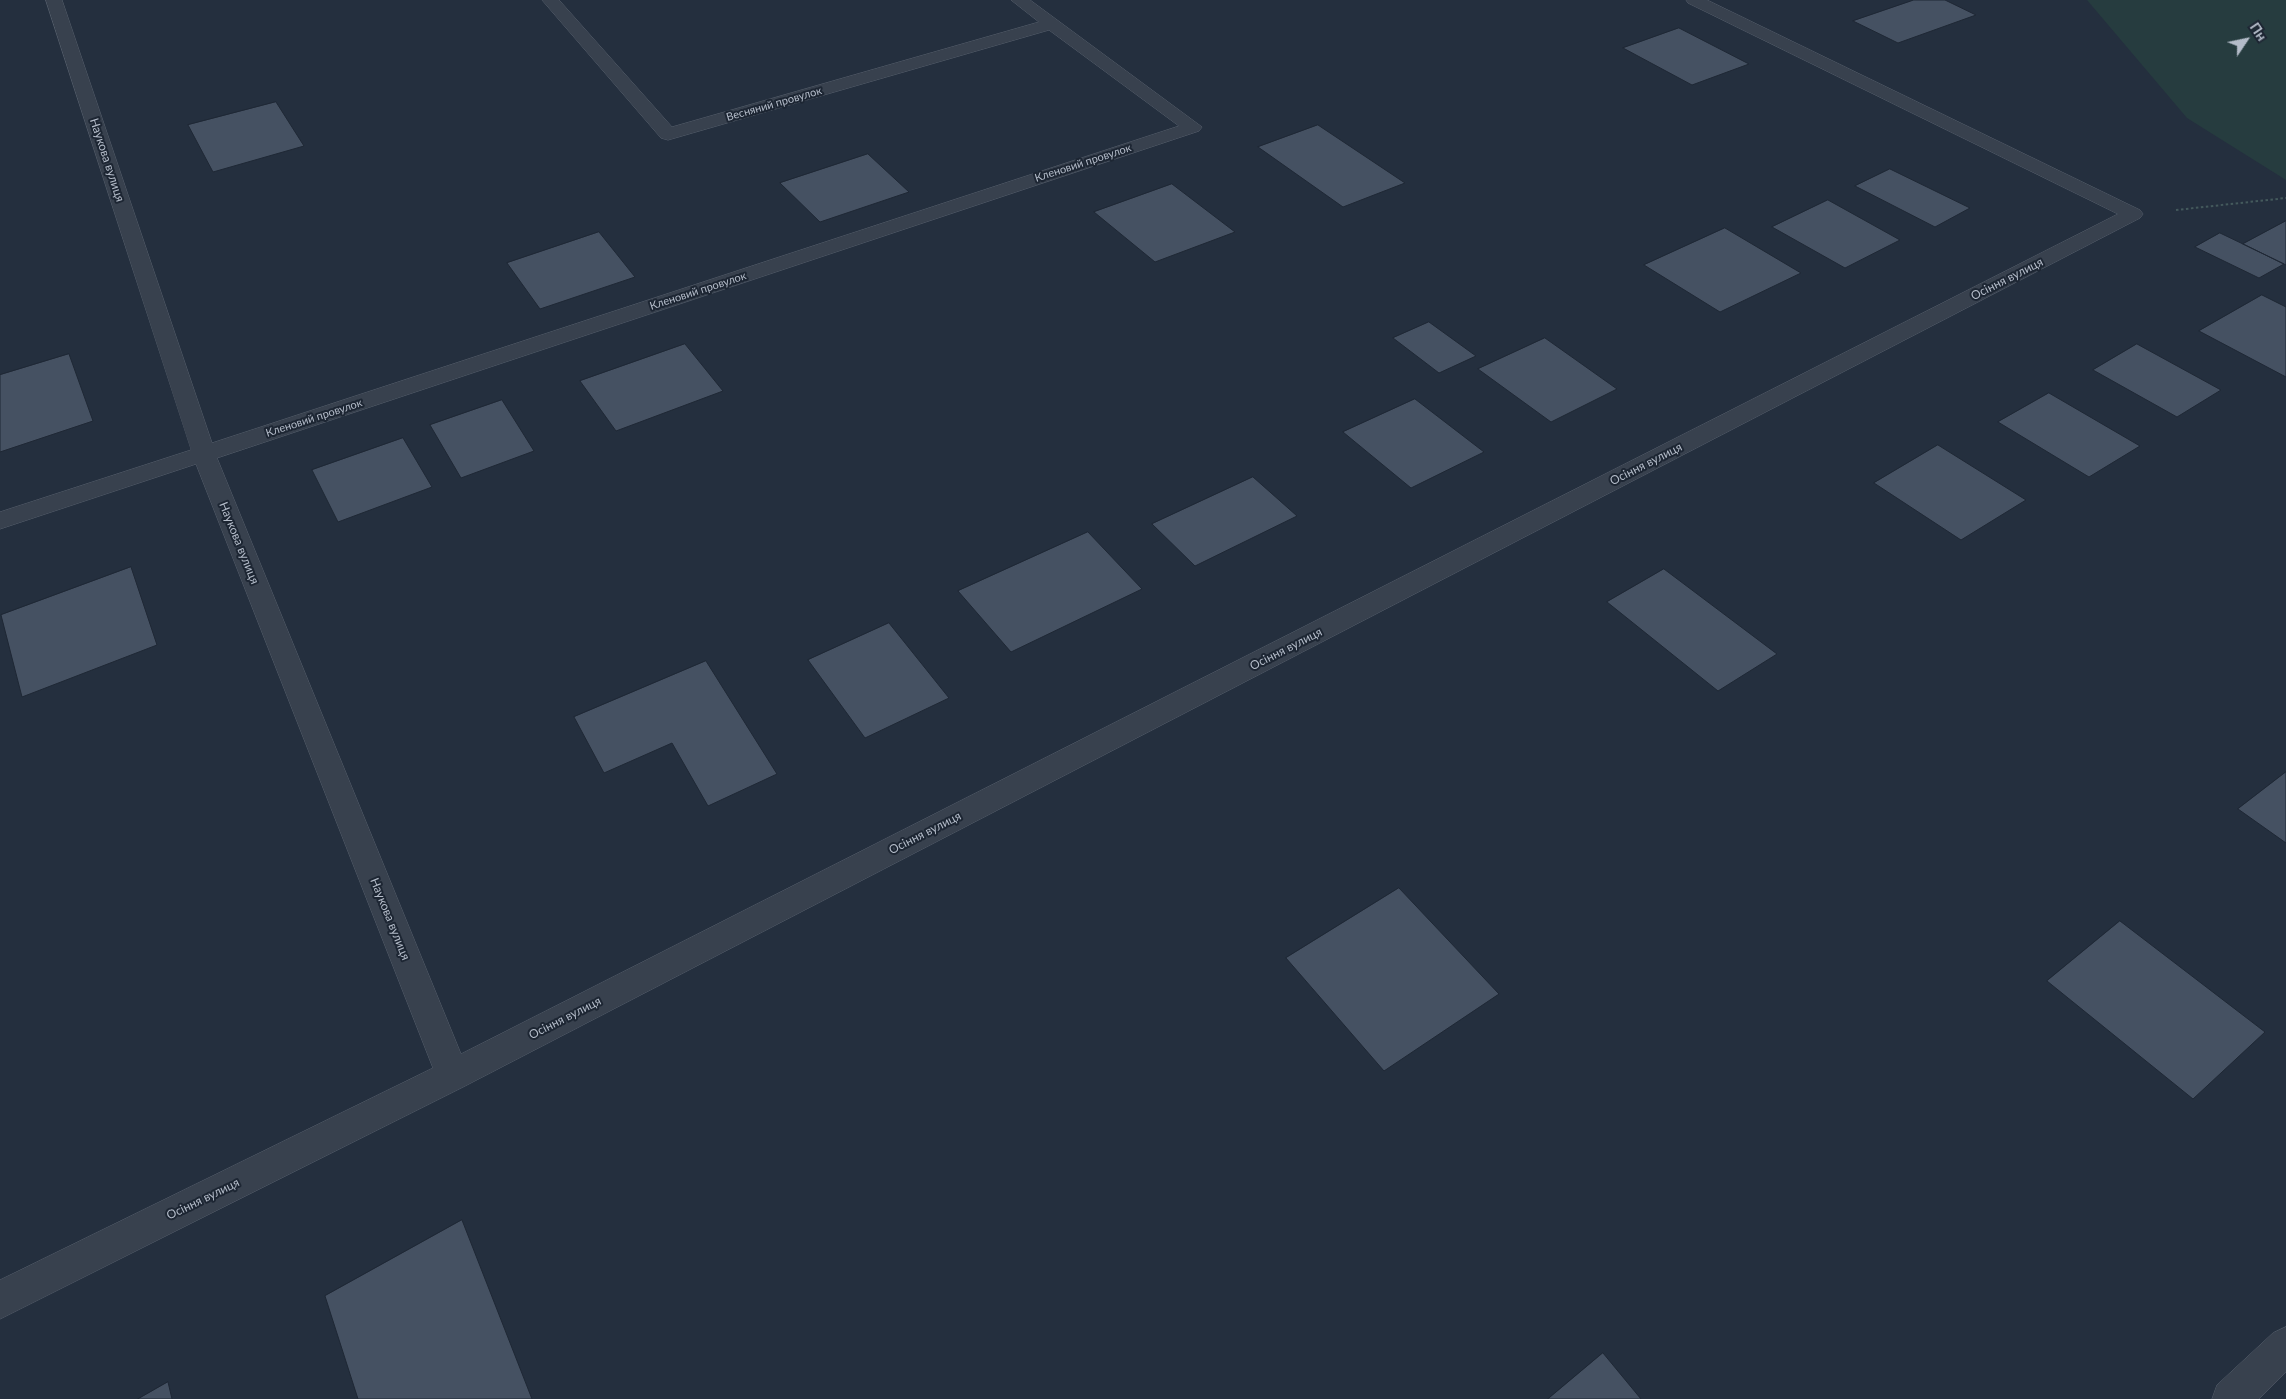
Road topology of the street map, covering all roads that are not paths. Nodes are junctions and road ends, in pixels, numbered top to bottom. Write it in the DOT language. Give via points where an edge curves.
graph roads {
  1 [pos="54,0"];
  2 [pos="550,0"];
  3 [pos="1019,0"];
  4 [pos="1694,0"];
  5 [pos="1052,24"];
  6 [pos="204,454"];
  7 [pos="0,521"];
  8 [pos="452,1075"];
  9 [pos="0,1300"];
  10 [pos="2286,1346"];
  11 [pos="2231,1399"];
  1 -- 6 [label="street, Наукова вулиця"];
  2 -- 5 [label="street, Весняний провулок" via="668,134"];
  3 -- 5 [label="street, Кленовий провулок"];
  4 -- 8 [label="street, Осіння вулиця" via="2133,214"];
  5 -- 6 [label="street, Кленовий провулок" via="1192,127"];
  6 -- 7 [label="street, Кленовий провулок"];
  6 -- 8 [label="street, Наукова вулиця"];
  8 -- 9 [label="street, Осіння вулиця"];
  10 -- 11 [label="street"];
}
